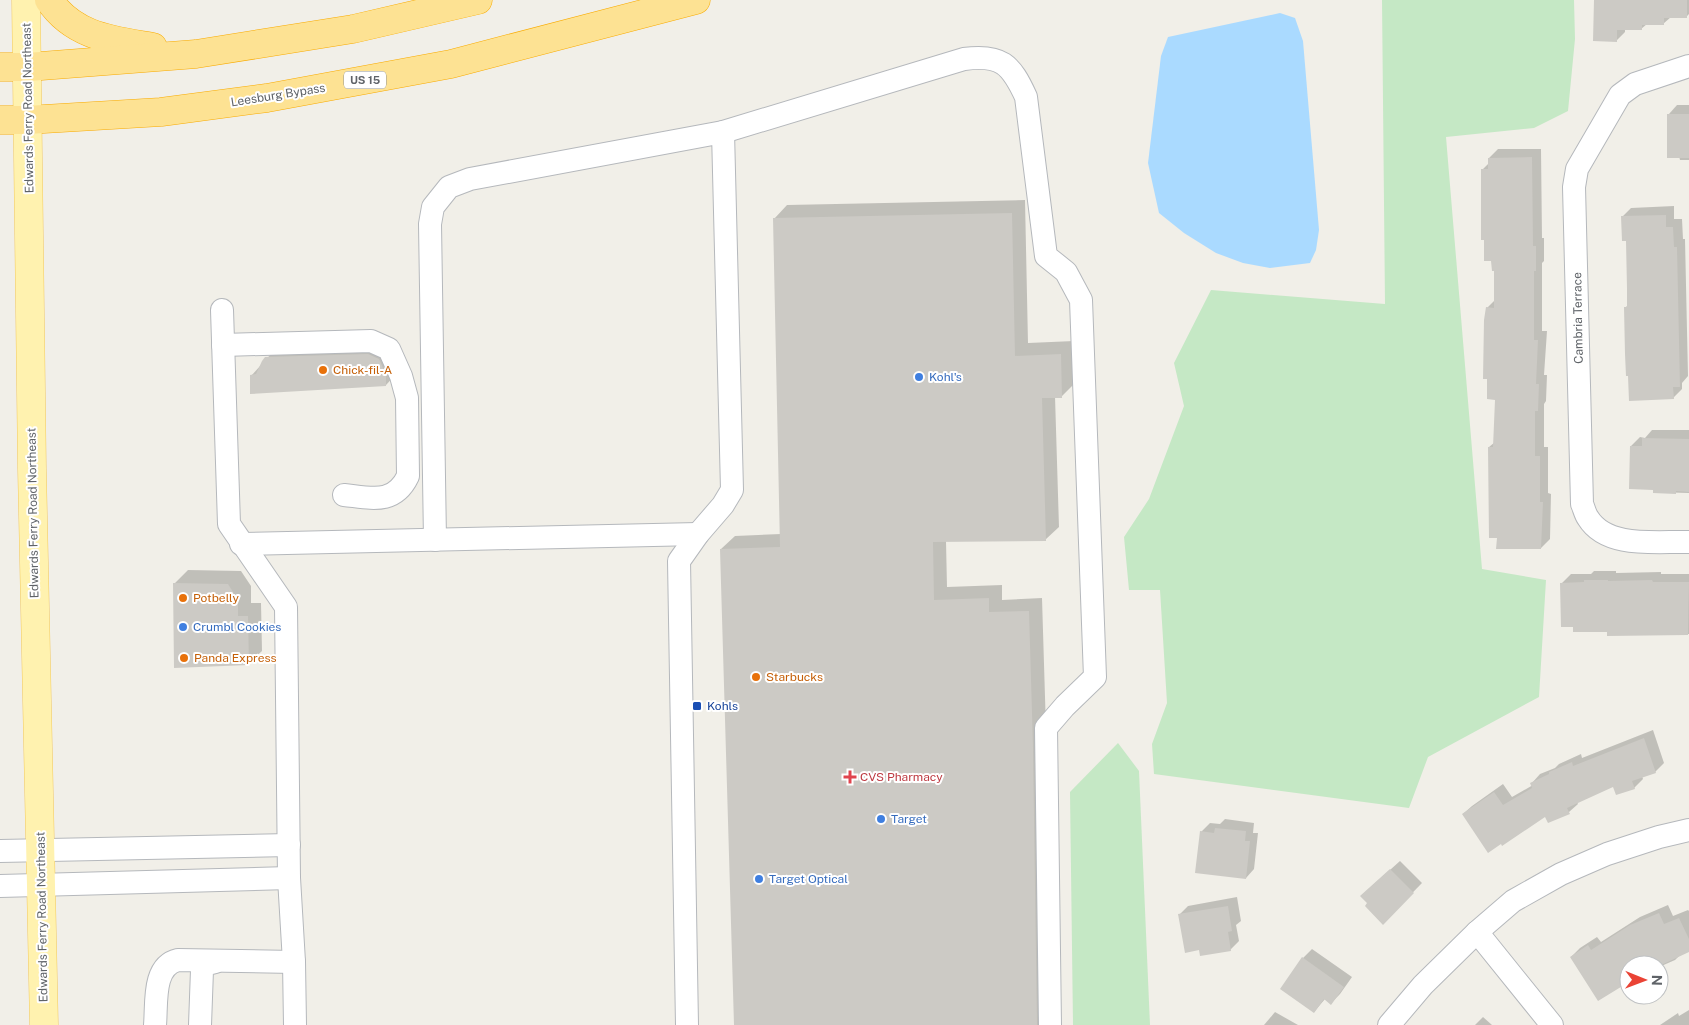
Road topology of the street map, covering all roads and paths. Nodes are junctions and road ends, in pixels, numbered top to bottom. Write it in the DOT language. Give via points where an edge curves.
graph roads {
  1 [pos="26,0"];
  2 [pos="49,0"];
  3 [pos="478,0"];
  4 [pos="696,0"];
  5 [pos="196,54"];
  6 [pos="1689,66"];
  7 [pos="0,67"];
  8 [pos="28,67"];
  9 [pos="0,120"];
  10 [pos="28,120"];
  11 [pos="722,132"];
  12 [pos="222,310"];
  13 [pos="223,345"];
  14 [pos="344,495"];
  15 [pos="698,534"];
  16 [pos="435,540"];
  17 [pos="1689,542"];
  18 [pos="240,544"];
  19 [pos="1689,830"];
  20 [pos="289,845"];
  21 [pos="0,851"];
  22 [pos="40,851"];
  23 [pos="289,878"];
  24 [pos="0,886"];
  25 [pos="41,886"];
  26 [pos="1477,932"];
  27 [pos="215,962"];
  28 [pos="294,962"];
  29 [pos="44,1025"];
  30 [pos="156,1025"];
  31 [pos="200,1025"];
  32 [pos="295,1025"];
  33 [pos="688,1025"];
  34 [pos="1050,1025"];
  35 [pos="1389,1025"];
  36 [pos="1552,1025"];
  1 -- 8 [label="main road, Edwards Ferry Road Northeast"];
  2 -- 5 [label="highway" via="66,20 110,40"];
  3 -- 5 [label="highway" via="353,29"];
  4 -- 10 [label="highway, Leesburg Bypass / US 15" via="451,64 267,98 161,112"];
  5 -- 8 [label="highway"];
  6 -- 17 [label="street, Cambria Terrace" via="1635,84 1620,95 1577,169 1574,187 1582,504 1588,518 1611,538"];
  7 -- 8 [label="highway"];
  8 -- 10 [label="main road, Edwards Ferry Road Northeast"];
  9 -- 10 [label="highway, Leesburg Bypass / US 15"];
  10 -- 22 [label="main road, Edwards Ferry Road Northeast"];
  11 -- 15 [label="street" via="732,490 724,505"];
  11 -- 16 [label="street" via="470,179 449,187 433,207 430,224"];
  11 -- 34 [label="street" via="964,59 981,57 1003,62 1017,76 1026,96 1046,256 1066,272 1081,300 1095,677 1046,728"];
  12 -- 13 [label="street"];
  13 -- 14 [label="street" via="371,341 389,349 407,398 408,476 402,487 390,496"];
  13 -- 18 [label="street" via="228,524"];
  15 -- 16 [label="street"];
  15 -- 33 [label="street" via="679,560"];
  16 -- 18 [label="street"];
  18 -- 20 [label="street" via="286,607"];
  19 -- 26 [label="street" via="1606,854 1561,874 1514,901"];
  20 -- 22 [label="street"];
  20 -- 23 [label="street"];
  21 -- 22 [label="street"];
  22 -- 25 [label="main road, Edwards Ferry Road Northeast"];
  23 -- 25 [label="street"];
  23 -- 28 [label="street"];
  24 -- 25 [label="street"];
  25 -- 29 [label="main road, Edwards Ferry Road Northeast"];
  26 -- 35 [label="street" via="1423,985"];
  26 -- 36 [label="street"];
  27 -- 28 [label="street"];
  27 -- 30 [label="street" via="178,960 165,966 158,983"];
  27 -- 31 [label="street" via="202,970"];
  28 -- 32 [label="street"];
}
